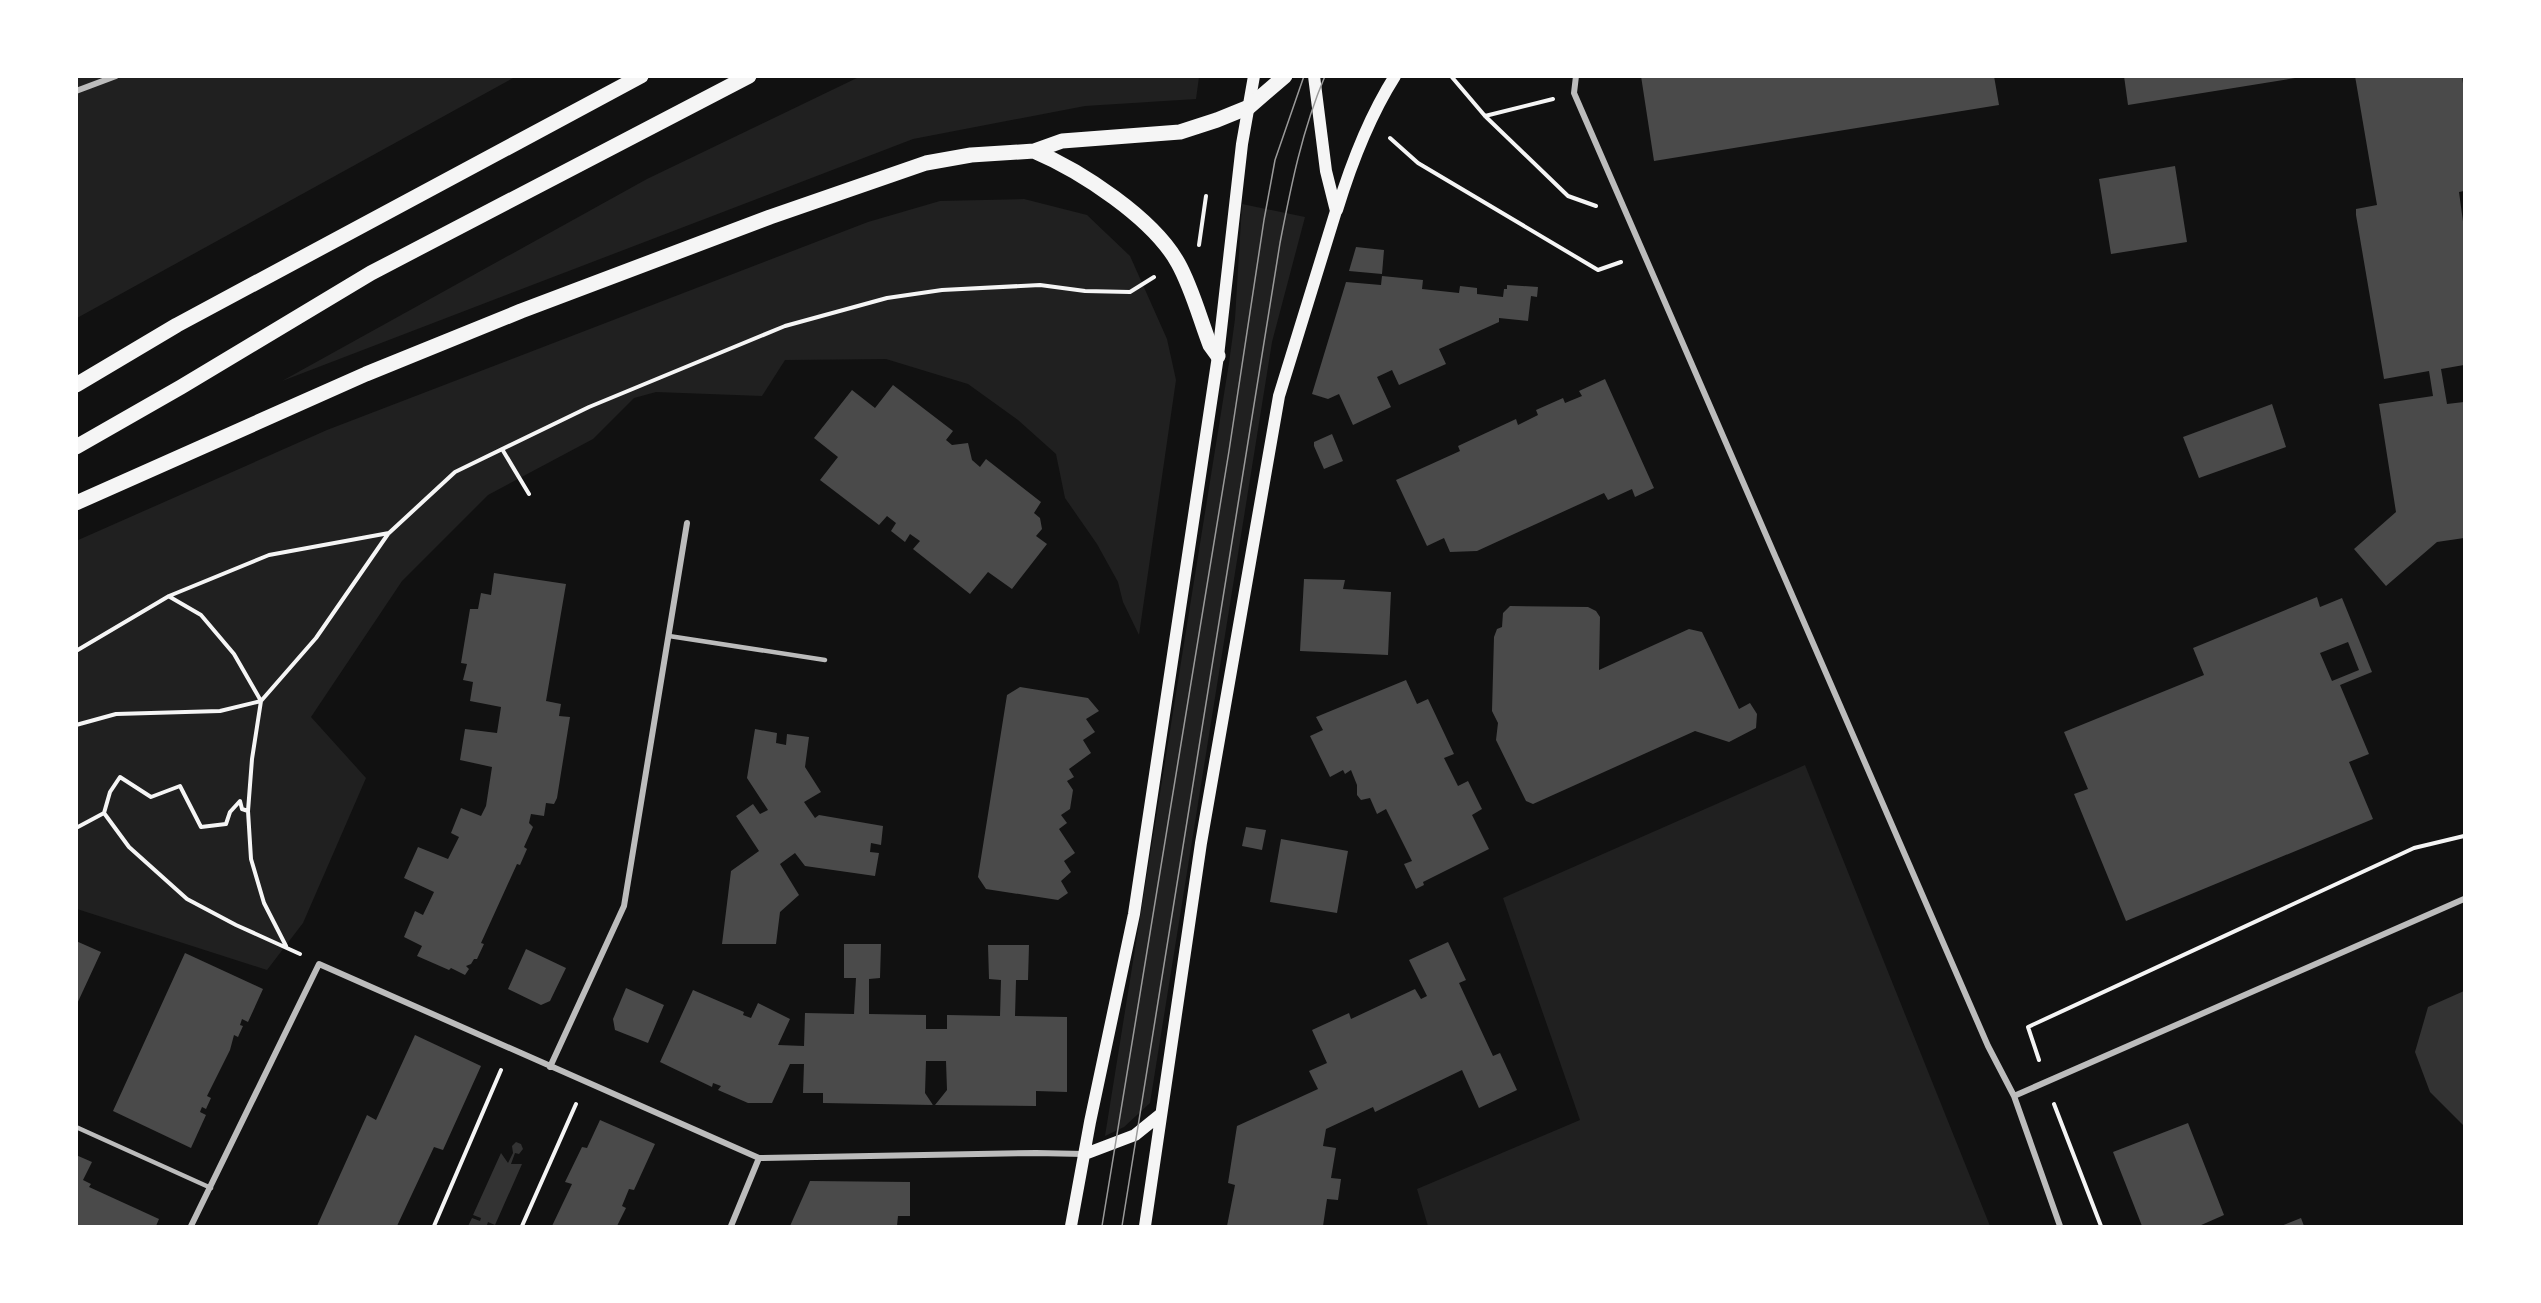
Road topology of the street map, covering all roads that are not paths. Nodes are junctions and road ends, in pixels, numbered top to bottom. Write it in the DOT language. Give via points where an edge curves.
graph roads {
  1 [pos="116,76"];
  2 [pos="640,76"];
  3 [pos="749,76"];
  4 [pos="1254,76"];
  5 [pos="1285,76"];
  6 [pos="1314,76"];
  7 [pos="1395,76"];
  8 [pos="1576,76"];
  9 [pos="76,91"];
  10 [pos="1249,106"];
  11 [pos="1034,151"];
  12 [pos="1336,211"];
  13 [pos="1218,357"];
  14 [pos="76,385"];
  15 [pos="76,447"];
  16 [pos="76,503"];
  17 [pos="687,523"];
  18 [pos="669,636"];
  19 [pos="825,660"];
  20 [pos="2464,899"];
  21 [pos="550,1067"];
  22 [pos="2014,1096"];
  23 [pos="1161,1114"];
  24 [pos="76,1127"];
  25 [pos="1085,1154"];
  26 [pos="759,1158"];
  27 [pos="210,1188"];
  28 [pos="191,1227"];
  29 [pos="731,1227"];
  30 [pos="1071,1227"];
  31 [pos="1145,1227"];
  32 [pos="2060,1227"];
  1 -- 9 [label="street"];
  2 -- 14 [label="main road" via="177,325"];
  3 -- 15 [label="main road" via="371,273"];
  4 -- 10 [label="main road"];
  5 -- 10 [label="main road"];
  6 -- 12 [label="main road" via="1326,171"];
  7 -- 12 [label="main road" via="1361,144"];
  8 -- 22 [label="street" via="1574,93"];
  10 -- 11 [label="main road" via="1180,132 1062,141"];
  10 -- 13 [label="main road"];
  11 -- 13 [label="main road" via="1093,184 1154,229 1178,262"];
  11 -- 16 [label="main road" via="926,163 770,217 366,374"];
  12 -- 23 [label="main road" via="1279,396 1201,843"];
  13 -- 25 [label="main road" via="1134,914"];
  17 -- 18 [label="street"];
  18 -- 19 [label="lane"];
  18 -- 21 [label="street" via="624,906"];
  20 -- 22 [label="street"];
  21 -- 26 [label="street"];
  21 -- 27 [label="street" via="320,964"];
  22 -- 32 [label="street"];
  23 -- 25 [label="main road" via="1135,1135"];
  23 -- 31 [label="main road"];
  24 -- 27 [label="lane"];
  25 -- 26 [label="street"];
  25 -- 30 [label="main road"];
  26 -- 29 [label="street"];
  27 -- 28 [label="street"];
}
